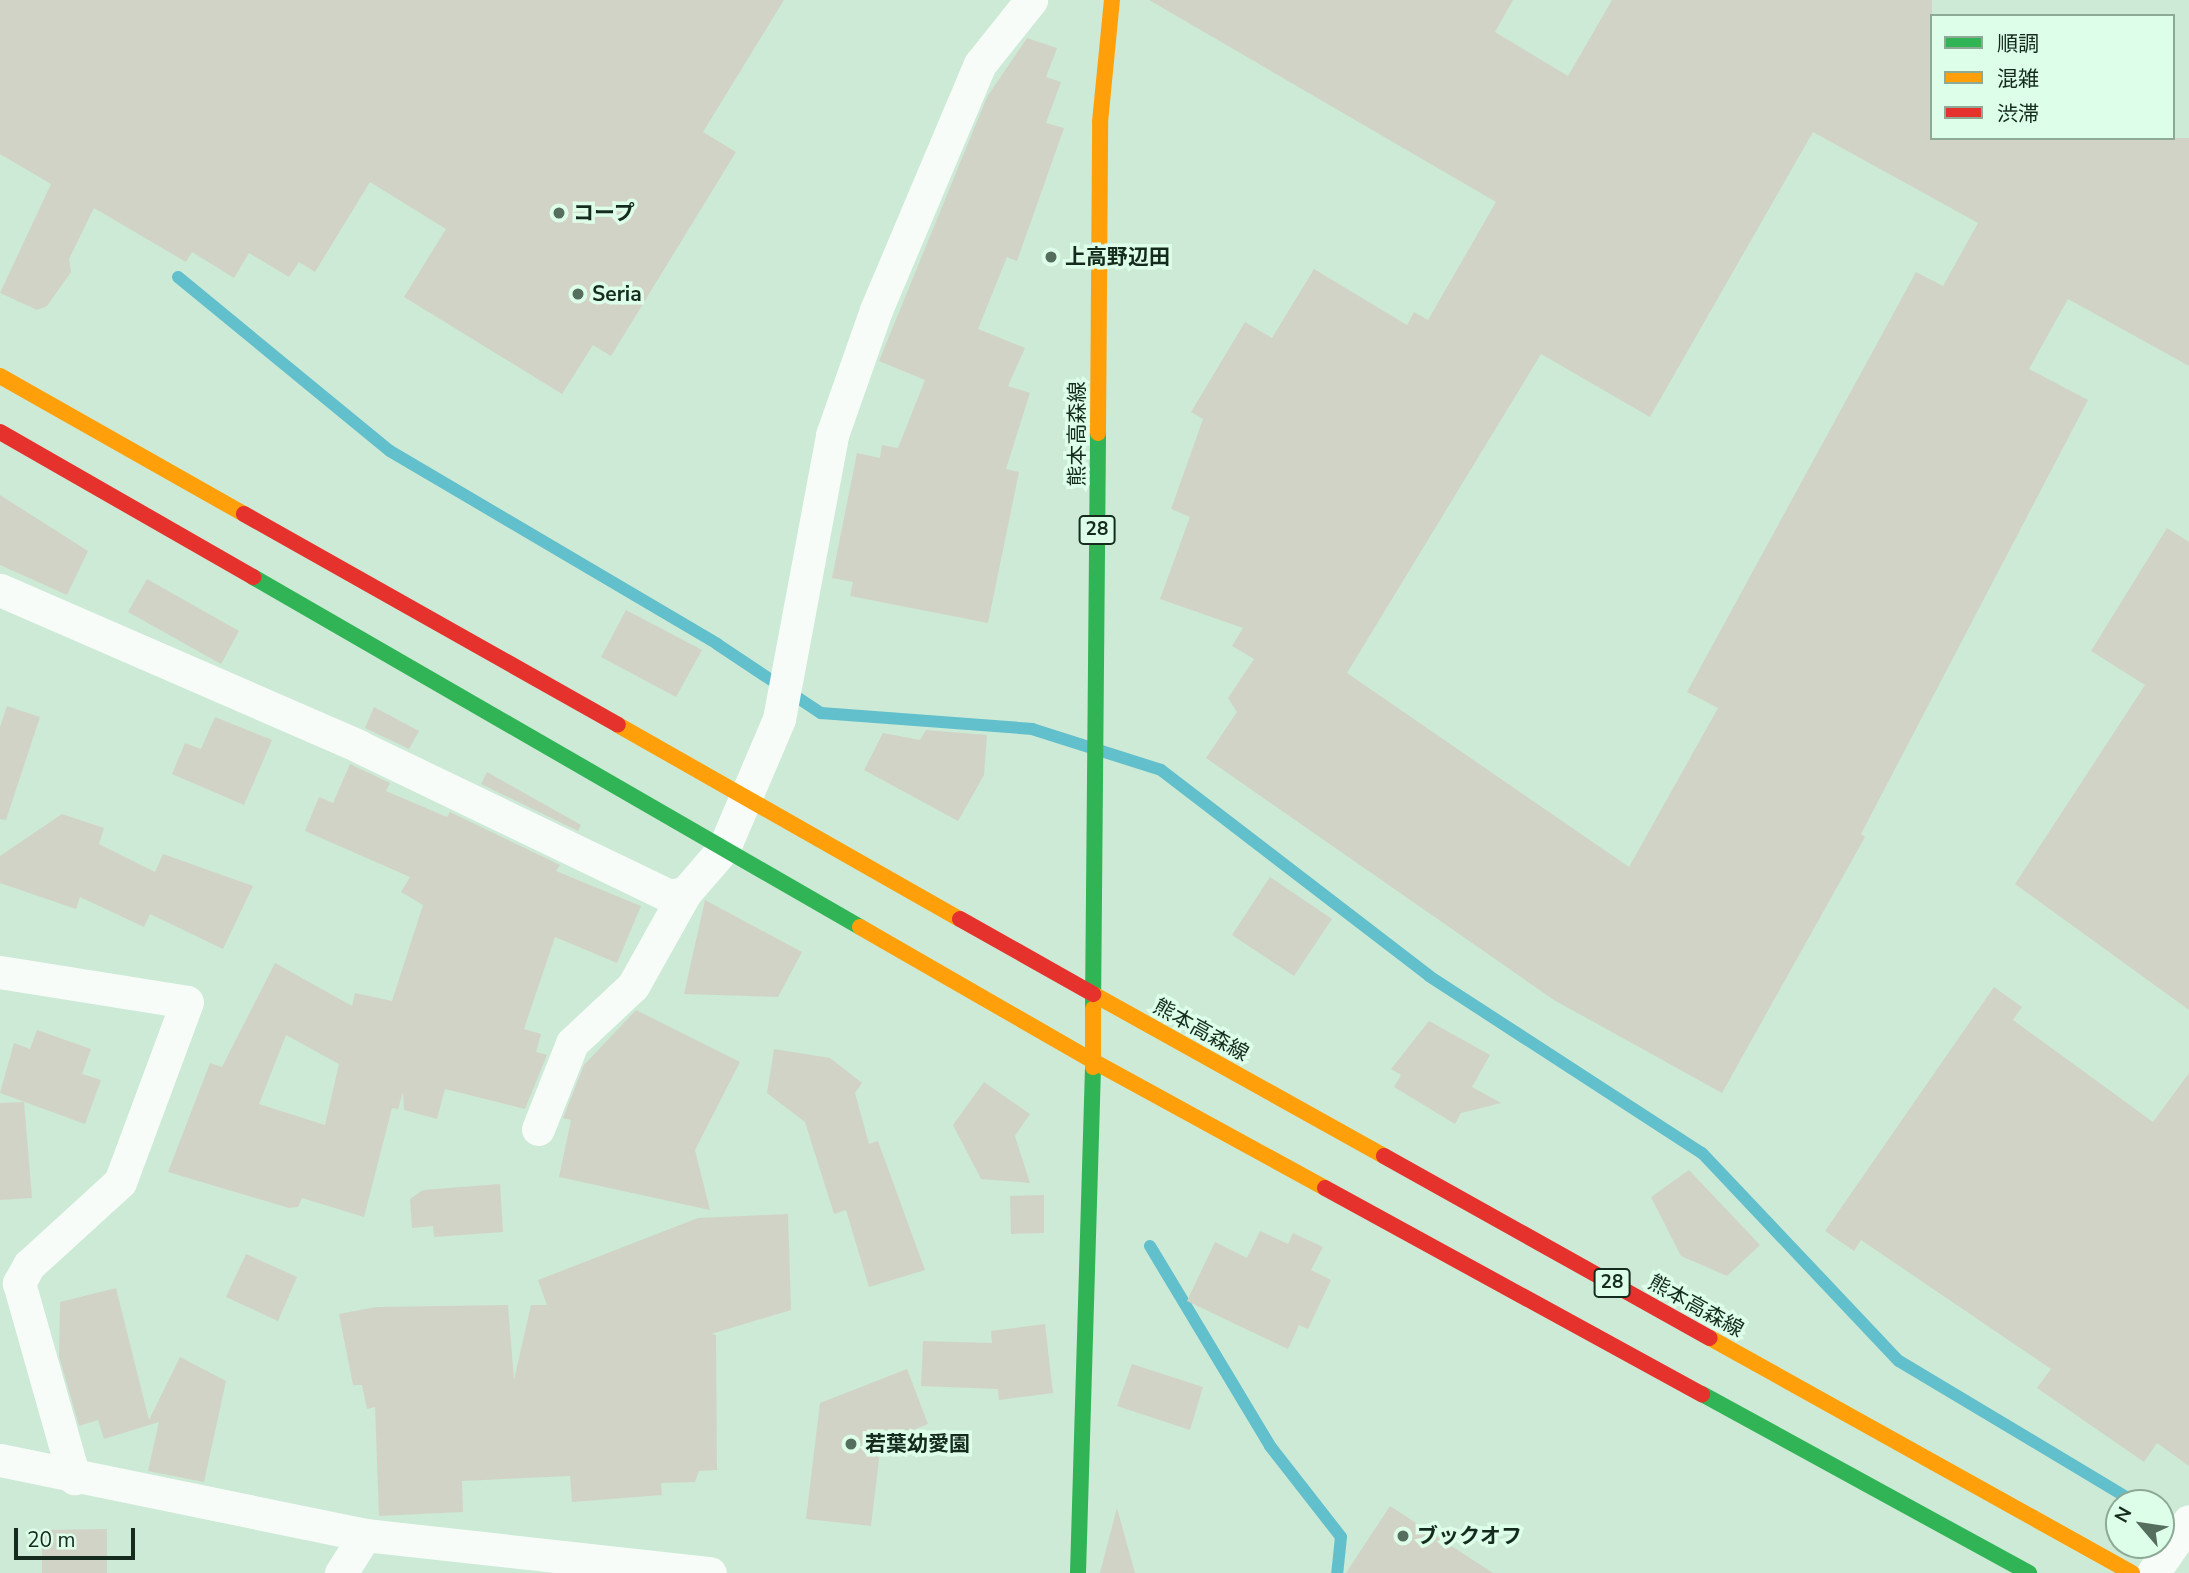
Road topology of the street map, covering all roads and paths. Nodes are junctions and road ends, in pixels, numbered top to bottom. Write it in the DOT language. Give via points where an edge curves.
graph roads {
  1 [pos="1031,0"];
  2 [pos="1112,0"];
  3 [pos="0,376"];
  4 [pos="0,432"];
  5 [pos="0,590"];
  6 [pos="745,797"];
  7 [pos="724,848"];
  8 [pos="685,893"];
  9 [pos="0,971"];
  10 [pos="1093,994"];
  11 [pos="1093,1061"];
  12 [pos="538,1129"];
  13 [pos="0,1460"];
  14 [pos="75,1478"];
  15 [pos="2189,1521"];
  16 [pos="365,1535"];
  17 [pos="606,1566"];
  18 [pos="341,1573"];
  19 [pos="710,1573"];
  20 [pos="1078,1573"];
  21 [pos="2029,1573"];
  22 [pos="2132,1573"];
  23 [pos="2153,1573"];
  1 -- 6 [label="street" via="981,64 876,310 832,435 779,719"];
  2 -- 10 [label="main road, 熊本高森線 / 28" via="1101,122"];
  3 -- 6 [label="main road"];
  4 -- 7 [label="main road"];
  5 -- 8 [label="street" via="358,746 669,896"];
  6 -- 7 [label="street"];
  6 -- 10 [label="main road"];
  7 -- 8 [label="street"];
  7 -- 11 [label="main road"];
  8 -- 12 [label="street" via="633,986 572,1043"];
  9 -- 14 [label="street" via="187,1002 120,1182 29,1265 19,1283"];
  10 -- 11 [label="main road, 熊本高森線 / 28"];
  10 -- 22 [label="main road, 熊本高森線 / 28"];
  11 -- 20 [label="main road, 熊本高森線"];
  11 -- 21 [label="main road, 28"];
  13 -- 14 [label="street"];
  14 -- 16 [label="street"];
  15 -- 23 [label="street"];
  16 -- 17 [label="street"];
  16 -- 18 [label="street"];
  17 -- 19 [label="street"];
}
